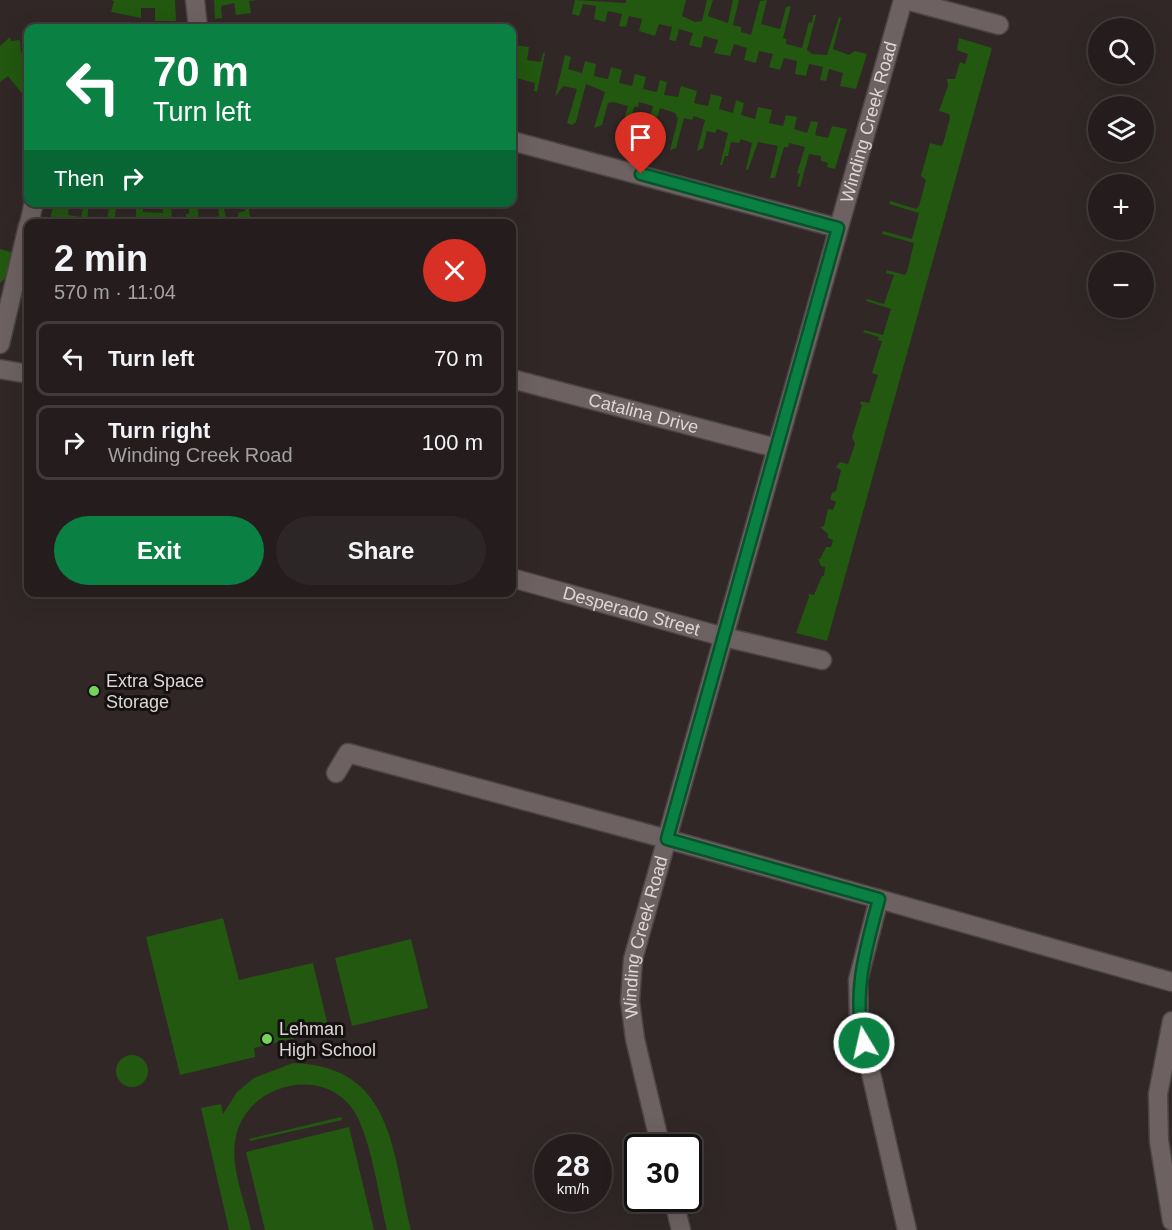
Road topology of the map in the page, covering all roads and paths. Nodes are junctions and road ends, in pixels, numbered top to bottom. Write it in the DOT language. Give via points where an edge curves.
graph roads {
  1 [pos="195,0"];
  2 [pos="904,0"];
  3 [pos="198,24"];
  4 [pos="999,25"];
  5 [pos="516,142"];
  6 [pos="838,228"];
  7 [pos="24,240"];
  8 [pos="5,295"];
  9 [pos="0,344"];
  10 [pos="0,369"];
  11 [pos="24,373"];
  12 [pos="516,380"];
  13 [pos="776,448"];
  14 [pos="516,579"];
  15 [pos="724,637"];
  16 [pos="822,660"];
  17 [pos="336,773"];
  18 [pos="667,839"];
  19 [pos="879,899"];
  20 [pos="1172,982"];
  21 [pos="1172,1021"];
  22 [pos="658,1134"];
  23 [pos="676,1212"];
  24 [pos="1172,1221"];
  25 [pos="681,1230"];
  26 [pos="907,1230"];
  1 -- 3 [label="street"];
  2 -- 4 [label="street"];
  2 -- 6 [label="street, Winding Creek Road"];
  5 -- 6 [label="street"];
  6 -- 13 [label="street, Winding Creek Road"];
  7 -- 8 [label="street"];
  8 -- 9 [label="street"];
  10 -- 11 [label="street"];
  12 -- 13 [label="street, Catalina Drive"];
  13 -- 15 [label="street, Winding Creek Road"];
  14 -- 15 [label="street, Desperado Street"];
  15 -- 16 [label="street, Desperado Street"];
  15 -- 18 [label="street, Winding Creek Road"];
  17 -- 18 [label="street" via="348,753"];
  18 -- 19 [label="street"];
  18 -- 22 [label="street, Winding Creek Road" via="633,959 630,1001"];
  19 -- 20 [label="street"];
  19 -- 26 [label="street" via="858,980 859,1022"];
  21 -- 24 [label="street" via="1158,1094 1158,1141"];
  23 -- 25 [label="street"];
}
